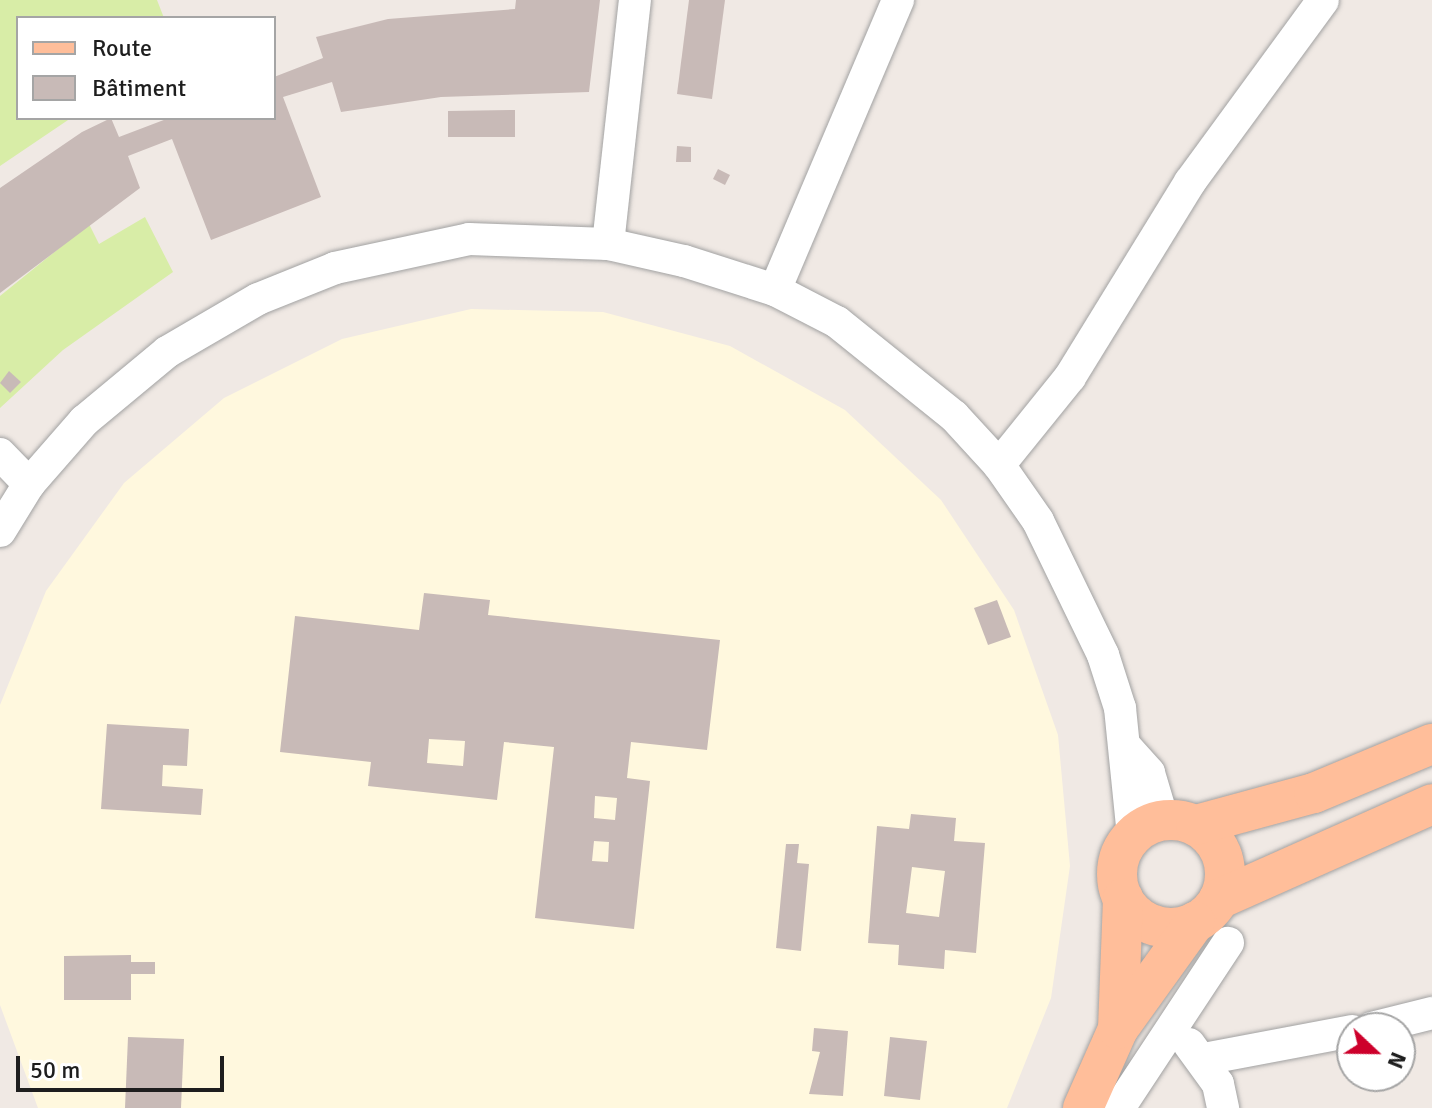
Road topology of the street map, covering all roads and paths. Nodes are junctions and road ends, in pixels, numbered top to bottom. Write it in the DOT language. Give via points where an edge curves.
graph roads {
  1 [pos="635,0"];
  2 [pos="898,0"];
  3 [pos="1323,0"];
  4 [pos="608,244"];
  5 [pos="775,290"];
  6 [pos="0,454"];
  7 [pos="999,465"];
  8 [pos="29,484"];
  9 [pos="0,531"];
  10 [pos="1432,744"];
  11 [pos="1432,804"];
  12 [pos="1164,827"];
  13 [pos="1123,898"];
  14 [pos="1214,921"];
  15 [pos="1173,1027"];
  16 [pos="1118,1029"];
  17 [pos="1336,1034"];
  18 [pos="1204,1059"];
  19 [pos="1083,1108"];
  20 [pos="1119,1108"];
  21 [pos="1223,1108"];
  1 -- 4 [label="street"];
  2 -- 5 [label="street"];
  3 -- 7 [label="street" via="1190,182 1070,377"];
  4 -- 5 [label="street"];
  4 -- 8 [label="street" via="469,239 335,268 258,299 167,352 84,421"];
  5 -- 7 [label="street" via="837,322 954,416"];
  6 -- 8 [label="street"];
  7 -- 12 [label="street" via="1038,521 1082,608 1120,708 1125,746 1149,773"];
  8 -- 9 [label="street"];
  10 -- 12 [label="main road" via="1314,793"];
  11 -- 14 [label="main road"];
  12 -- 13 [label="main road" via="1118,865"];
  12 -- 14 [label="main road" via="1222,857"];
  13 -- 14 [label="main road" via="1146,922"];
  13 -- 16 [label="main road"];
  14 -- 15 [label="street"];
  14 -- 16 [label="main road"];
  15 -- 18 [label="street"];
  15 -- 20 [label="street"];
  16 -- 19 [label="main road"];
  17 -- 18 [label="street"];
  18 -- 21 [label="street"];
}
